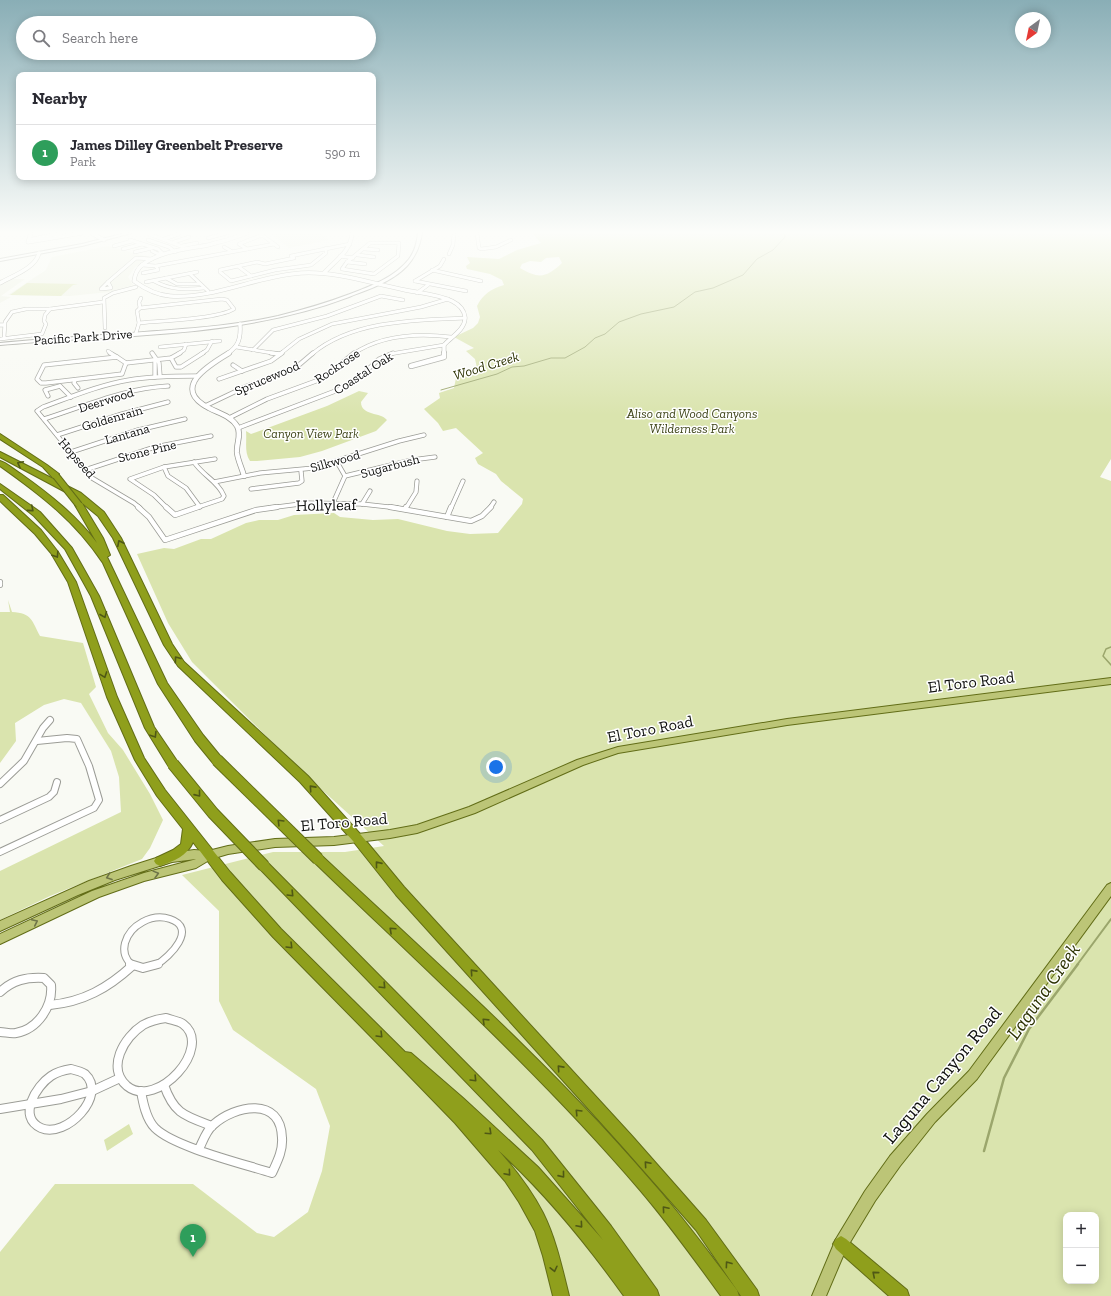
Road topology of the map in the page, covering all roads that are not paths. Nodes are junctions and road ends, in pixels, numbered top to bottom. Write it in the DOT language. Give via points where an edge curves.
graph roads {
  1 [pos="110,293"];
  2 [pos="157,293"];
  3 [pos="205,293"];
  4 [pos="354,293"];
  5 [pos="419,293"];
  6 [pos="202,294"];
  7 [pos="164,295"];
  8 [pos="141,298"];
  9 [pos="448,299"];
  10 [pos="403,300"];
  11 [pos="103,302"];
  12 [pos="202,302"];
  13 [pos="429,305"];
  14 [pos="140,308"];
  15 [pos="433,308"];
  16 [pos="50,309"];
  17 [pos="465,318"];
  18 [pos="313,320"];
  19 [pos="139,323"];
  20 [pos="240,324"];
  21 [pos="2,325"];
  22 [pos="105,328"];
  23 [pos="324,328"];
  24 [pos="136,333"];
  25 [pos="451,336"];
  26 [pos="4,338"];
  27 [pos="0,339"];
  28 [pos="212,341"];
  29 [pos="220,341"];
  30 [pos="0,344"];
  31 [pos="186,344"];
  32 [pos="444,345"];
  33 [pos="160,347"];
  34 [pos="236,347"];
  35 [pos="253,350"];
  36 [pos="108,351"];
  37 [pos="152,353"];
  38 [pos="280,354"];
  39 [pos="117,357"];
  40 [pos="171,358"];
  41 [pos="155,360"];
  42 [pos="126,363"];
  43 [pos="233,365"];
  44 [pos="412,366"];
  45 [pos="242,371"];
  46 [pos="160,376"];
  47 [pos="197,376"];
  48 [pos="154,377"];
  49 [pos="219,379"];
  50 [pos="75,380"];
  51 [pos="62,382"];
  52 [pos="60,386"];
  53 [pos="168,386"];
  54 [pos="78,388"];
  55 [pos="48,396"];
  56 [pos="71,397"];
  57 [pos="168,402"];
  58 [pos="204,406"];
  59 [pos="229,418"];
  60 [pos="44,419"];
  61 [pos="185,419"];
  62 [pos="238,428"];
  63 [pos="57,435"];
  64 [pos="0,436"];
  65 [pos="211,436"];
  66 [pos="424,436"];
  67 [pos="70,452"];
  68 [pos="0,454"];
  69 [pos="435,457"];
  70 [pos="215,459"];
  71 [pos="194,462"];
  72 [pos="337,462"];
  73 [pos="0,463"];
  74 [pos="164,467"];
  75 [pos="85,470"];
  76 [pos="301,470"];
  77 [pos="244,476"];
  78 [pos="345,476"];
  79 [pos="417,481"];
  80 [pos="463,481"];
  81 [pos="214,482"];
  82 [pos="0,486"];
  83 [pos="251,489"];
  84 [pos="370,491"];
  85 [pos="0,497"];
  86 [pos="494,502"];
  87 [pos="333,503"];
  88 [pos="362,504"];
  89 [pos="200,507"];
  90 [pos="405,509"];
  91 [pos="447,517"];
  92 [pos="158,532"];
  93 [pos="107,563"];
  94 [pos="1111,681"];
  95 [pos="50,720"];
  96 [pos="37,741"];
  97 [pos="57,782"];
  98 [pos="0,784"];
  99 [pos="0,820"];
  100 [pos="188,830"];
  101 [pos="357,838"];
  102 [pos="0,852"];
  103 [pos="208,855"];
  104 [pos="160,861"];
  105 [pos="1111,888"];
  106 [pos="0,926"];
  107 [pos="0,938"];
  108 [pos="132,966"];
  109 [pos="0,992"];
  110 [pos="50,1004"];
  111 [pos="1,1034"];
  112 [pos="396,1052"];
  113 [pos="120,1078"];
  114 [pos="164,1085"];
  115 [pos="92,1091"];
  116 [pos="141,1091"];
  117 [pos="30,1105"];
  118 [pos="0,1109"];
  119 [pos="212,1126"];
  120 [pos="199,1149"];
  121 [pos="841,1244"];
  122 [pos="561,1296"];
  123 [pos="634,1296"];
  124 [pos="651,1296"];
  125 [pos="731,1296"];
  126 [pos="751,1296"];
  127 [pos="819,1296"];
  128 [pos="901,1296"];
  1 -- 11 [label="street"];
  2 -- 7 [label="street"];
  3 -- 6 [label="street"];
  4 -- 20 [label="main road, Pacific Park Drive" via="317,308"];
  5 -- 9 [label="street"];
  6 -- 7 [label="street"];
  6 -- 12 [label="street"];
  8 -- 14 [label="street"];
  9 -- 13 [label="street"];
  9 -- 17 [label="street" via="463,310"];
  10 -- 18 [label="street" via="381,296"];
  11 -- 16 [label="street"];
  11 -- 22 [label="street"];
  12 -- 14 [label="street"];
  12 -- 19 [label="street" via="225,299 234,309 199,317"];
  13 -- 15 [label="street"];
  13 -- 23 [label="street" via="360,318"];
  14 -- 19 [label="street" via="137,311"];
  16 -- 21 [label="street" via="14,311"];
  16 -- 26 [label="street" via="45,315 46,324 42,334"];
  17 -- 25 [label="street" via="461,327"];
  17 -- 58 [label="street, Sprucewood" via="415,320 348,334 320,347 293,370 247,386"];
  18 -- 23 [label="street"];
  18 -- 35 [label="street" via="273,330"];
  19 -- 24 [label="street"];
  20 -- 24 [label="main road, Pacific Park Drive"];
  20 -- 34 [label="street" via="242,337"];
  21 -- 26 [label="street"];
  23 -- 38 [label="street" via="299,339"];
  24 -- 30 [label="main road, Pacific Park Drive"];
  25 -- 32 [label="street"];
  25 -- 59 [label="street, Rockrose" via="404,337 372,344 355,352 337,369 322,378"];
  26 -- 27 [label="street"];
  28 -- 29 [label="street"];
  28 -- 31 [label="street"];
  28 -- 40 [label="street" via="207,350 181,367 176,367"];
  31 -- 33 [label="street"];
  31 -- 40 [label="street" via="184,350"];
  32 -- 44 [label="street" via="442,359"];
  32 -- 62 [label="street, Coastal Oak" via="390,353 338,390"];
  34 -- 35 [label="street"];
  34 -- 47 [label="street" via="209,364"];
  35 -- 38 [label="street"];
  36 -- 39 [label="street"];
  37 -- 41 [label="street"];
  38 -- 45 [label="street" via="264,364"];
  39 -- 42 [label="street"];
  39 -- 51 [label="street" via="44,365 37,379 43,383"];
  40 -- 41 [label="street"];
  41 -- 42 [label="street"];
  41 -- 46 [label="street" via="159,363"];
  41 -- 48 [label="street"];
  42 -- 50 [label="street" via="122,374"];
  43 -- 45 [label="street"];
  45 -- 49 [label="street"];
  46 -- 47 [label="street"];
  46 -- 48 [label="street"];
  47 -- 58 [label="street" via="193,391"];
  48 -- 56 [label="street" via="117,383"];
  50 -- 51 [label="street"];
  50 -- 54 [label="street"];
  51 -- 52 [label="street"];
  52 -- 55 [label="street" via="45,390"];
  52 -- 56 [label="street"];
  53 -- 60 [label="street, Deerwood" via="154,386 121,394"];
  56 -- 60 [label="street, Hopseed" via="38,409"];
  57 -- 63 [label="street, Goldenrain"];
  58 -- 59 [label="street"];
  59 -- 62 [label="street"];
  60 -- 63 [label="street, Hopseed"];
  61 -- 67 [label="street, Lantana" via="138,430"];
  62 -- 77 [label="street" via="240,437 237,451"];
  63 -- 67 [label="street, Hopseed"];
  64 -- 93 [label="highway, bridge" via="56,476 79,505 99,538 106,552"];
  65 -- 75 [label="street, Stone Pine" via="155,447"];
  66 -- 72 [label="street, Silkwood" via="399,441"];
  67 -- 75 [label="street, Hopseed"];
  101 -- 68 [label="highway, one-way" via="304,779 181,664 168,645 117,538 101,514 78,496"];
  69 -- 78 [label="street, Sugarbush" via="418,458 366,474"];
  70 -- 71 [label="street"];
  71 -- 74 [label="street"];
  71 -- 81 [label="street" via="200,472"];
  72 -- 76 [label="street, Silkwood"];
  72 -- 78 [label="street"];
  73 -- 93 [label="highway" via="56,504 82,529"];
  74 -- 89 [label="street" via="168,476 186,488"];
  74 -- 89 [label="street" via="131,480 158,498 172,514"];
  75 -- 92 [label="street, Hopseed" via="100,484 134,502 149,517"];
  76 -- 77 [label="street, Silkwood"];
  76 -- 83 [label="street" via="302,481 299,483"];
  77 -- 81 [label="street, Silkwood"];
  78 -- 87 [label="street"];
  79 -- 90 [label="street" via="414,496"];
  80 -- 91 [label="street"];
  81 -- 89 [label="street" via="224,496"];
  82 -- 124 [label="highway, one-way, bridge" via="37,514 72,554 95,596 150,728 173,764 213,813 537,1145 606,1231"];
  84 -- 88 [label="street"];
  85 -- 100 [label="highway, one-way" via="38,532 72,582 112,698 140,760"];
  86 -- 91 [label="street, Hollyleaf" via="491,509 475,520"];
  87 -- 88 [label="street, Hollyleaf"];
  87 -- 92 [label="street, Hollyleaf" via="256,510 168,540 163,539"];
  88 -- 90 [label="street, Hollyleaf"];
  90 -- 91 [label="street, Hollyleaf"];
  125 -- 93 [label="highway, one-way, bridge" via="690,1239 617,1152 217,760 163,684"];
  94 -- 101 [label="main road, El Toro Road" via="787,722 618,750 561,770 437,823"];
  95 -- 96 [label="street" via="41,729"];
  96 -- 98 [label="street" via="19,768"];
  96 -- 102 [label="street" via="77,739 89,766 99,800 94,808"];
  97 -- 99 [label="street" via="54,792 49,797"];
  100 -- 103 [label="highway"];
  100 -- 104 [label="highway" via="189,840 181,852"];
  101 -- 103 [label="main road, El Toro Road" via="275,843"];
  126 -- 101 [label="highway, one-way" via="700,1226 400,891"];
  103 -- 104 [label="main road, El Toro Road" via="195,853"];
  107 -- 103 [label="main road, El Toro Road, one-way" via="96,894 196,864"];
  103 -- 112 [label="highway, one-way" via="277,933"];
  104 -- 106 [label="main road, El Toro Road, one-way" via="106,878"];
  105 -- 121 [label="main road, Laguna Canyon Road" via="972,1075 895,1161"];
  108 -- 108 [label="street" via="149,968 167,959 179,945 181,929 178,923 164,917 156,917 131,931 123,947 126,961"];
  108 -- 110 [label="street" via="101,990 63,1004"];
  109 -- 110 [label="street" via="22,978 32,976 47,981 51,988"];
  110 -- 111 [label="street" via="40,1018 26,1029"];
  112 -- 122 [label="highway, one-way" via="516,1183 537,1219 552,1257"];
  112 -- 123 [label="highway, one-way" via="411,1061 533,1172 598,1246"];
  113 -- 114 [label="street" via="117,1068 124,1044 142,1026 166,1018 185,1025 191,1033 193,1043 185,1067"];
  113 -- 115 [label="street"];
  113 -- 116 [label="street" via="126,1086"];
  114 -- 116 [label="street" via="153,1090"];
  114 -- 119 [label="street" via="173,1108 181,1114"];
  115 -- 117 [label="street"];
  115 -- 117 [label="street" via="92,1082 87,1074 80,1070 66,1070 50,1077 41,1085"];
  115 -- 117 [label="street" via="90,1101 76,1119 56,1130 38,1128 29,1114"];
  116 -- 120 [label="street" via="142,1101 154,1126 161,1134"];
  117 -- 118 [label="street"];
  119 -- 120 [label="street"];
  119 -- 120 [label="street" via="232,1111 248,1106 262,1107 277,1118 283,1137 281,1159 272,1173"];
  121 -- 127 [label="main road, Laguna Canyon Road"];
  128 -- 121 [label="highway, one-way"];
}
